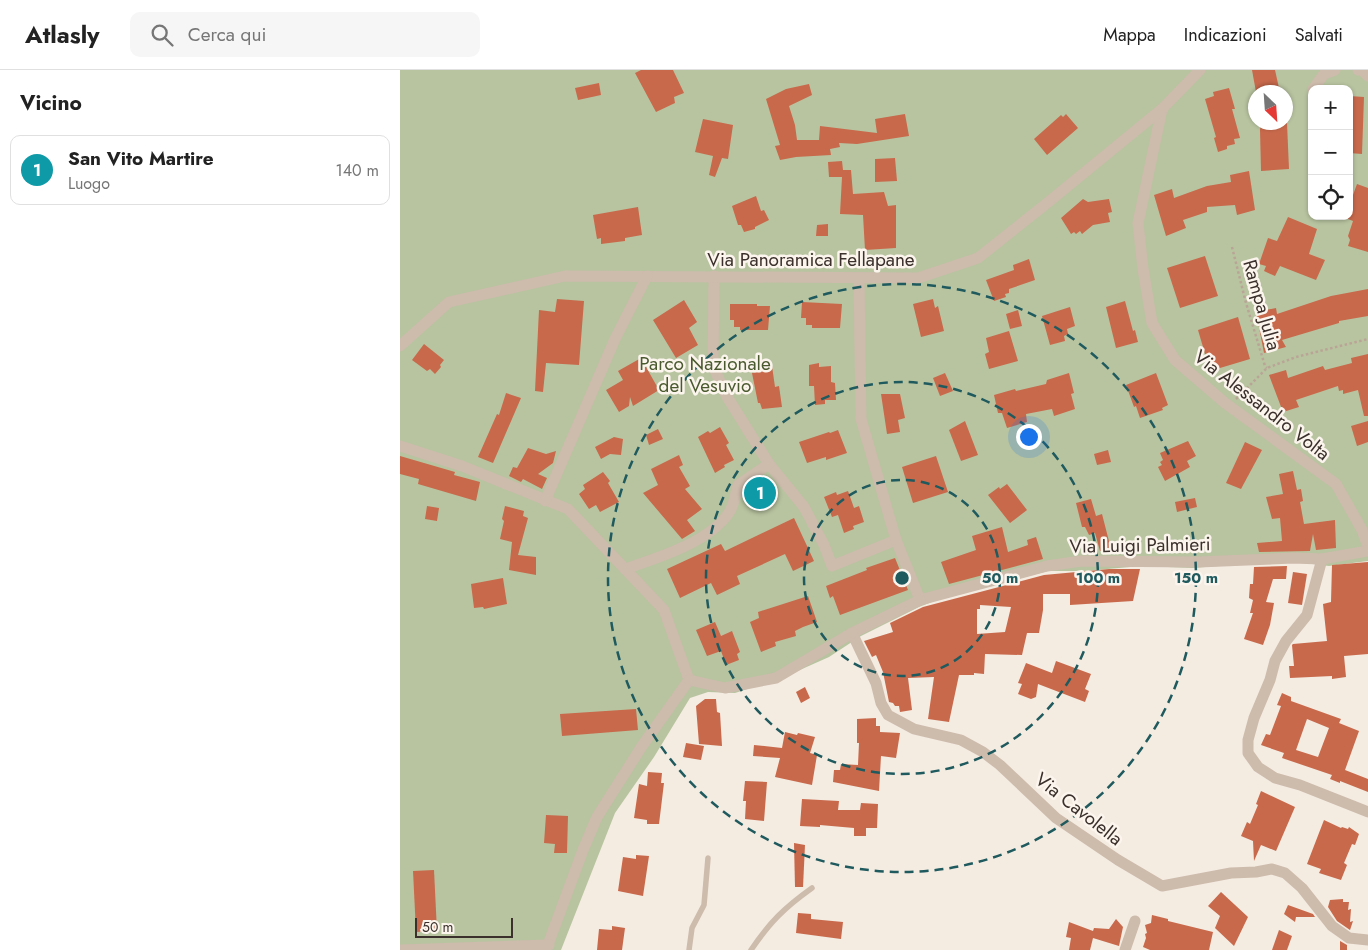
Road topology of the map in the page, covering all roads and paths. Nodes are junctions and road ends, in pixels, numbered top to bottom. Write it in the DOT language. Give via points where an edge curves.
graph roads {
  1 [pos="1200,70"];
  2 [pos="1334,70"];
  3 [pos="1358,70"];
  4 [pos="1368,76"];
  5 [pos="1317,85"];
  6 [pos="1162,109"];
  7 [pos="1232,247"];
  8 [pos="647,276"];
  9 [pos="714,276"];
  10 [pos="859,278"];
  11 [pos="1368,339"];
  12 [pos="400,346"];
  13 [pos="1267,368"];
  14 [pos="1231,408"];
  15 [pos="400,446"];
  16 [pos="769,464"];
  17 [pos="544,500"];
  18 [pos="896,540"];
  19 [pos="1368,547"];
  20 [pos="1368,551"];
  21 [pos="1322,559"];
  22 [pos="625,569"];
  23 [pos="920,600"];
  24 [pos="852,633"];
  25 [pos="689,680"];
  26 [pos="1368,812"];
  27 [pos="708,858"];
  28 [pos="812,888"];
  29 [pos="1135,920"];
  30 [pos="1368,940"];
  31 [pos="548,947"];
  32 [pos="400,950"];
  33 [pos="689,950"];
  34 [pos="751,950"];
  35 [pos="1125,950"];
  1 -- 6 [label="street, Via Panoramica Fellapane"];
  2 -- 5 [label="street" via="1324,74"];
  3 -- 4 [label="street"];
  6 -- 10 [label="street, Via Panoramica Fellapane" via="978,258 918,278"];
  6 -- 14 [label="street, Via Alessandro Volta" via="1138,223 1152,323 1175,360"];
  7 -- 13 [label="path, Rampa Julia"];
  8 -- 9 [label="street, Via Panoramica Fellapane"];
  8 -- 12 [label="street, Via Panoramica Fellapane" via="565,276 449,302"];
  8 -- 17 [label="street" via="615,339"];
  9 -- 10 [label="street, Via Panoramica Fellapane"];
  9 -- 16 [label="street" via="713,366 726,395"];
  10 -- 18 [label="street" via="861,419"];
  11 -- 13 [label="path" via="1296,357"];
  13 -- 14 [label="path"];
  14 -- 19 [label="street, Via Alessandro Volta" via="1336,484"];
  15 -- 17 [label="street" via="462,466"];
  16 -- 18 [label="street" via="804,508 832,566"];
  16 -- 22 [label="street" via="738,485 730,511 713,530 674,552"];
  17 -- 22 [label="street" via="568,509"];
  18 -- 23 [label="street"];
  20 -- 21 [label="street, Via Luigi Palmieri"];
  21 -- 23 [label="street, Via Luigi Palmieri" via="1081,561 1047,566"];
  21 -- 26 [label="street" via="1307,615 1275,661 1254,718 1248,753 1258,767 1275,778"];
  22 -- 25 [label="street" via="664,610"];
  23 -- 24 [label="street"];
  24 -- 25 [label="street" via="776,678 724,688"];
  24 -- 30 [label="street, Via Cavolella" via="888,715 914,729 961,740 983,752 1056,818 1148,879 1162,886 1272,869 1285,873 1302,888 1332,926 1349,938"];
  25 -- 31 [label="street" via="597,816"];
  27 -- 33 [label="lane" via="704,904 692,928"];
  28 -- 34 [label="lane" via="787,905"];
  29 -- 35 [label="street"];
  31 -- 32 [label="street"];
}
